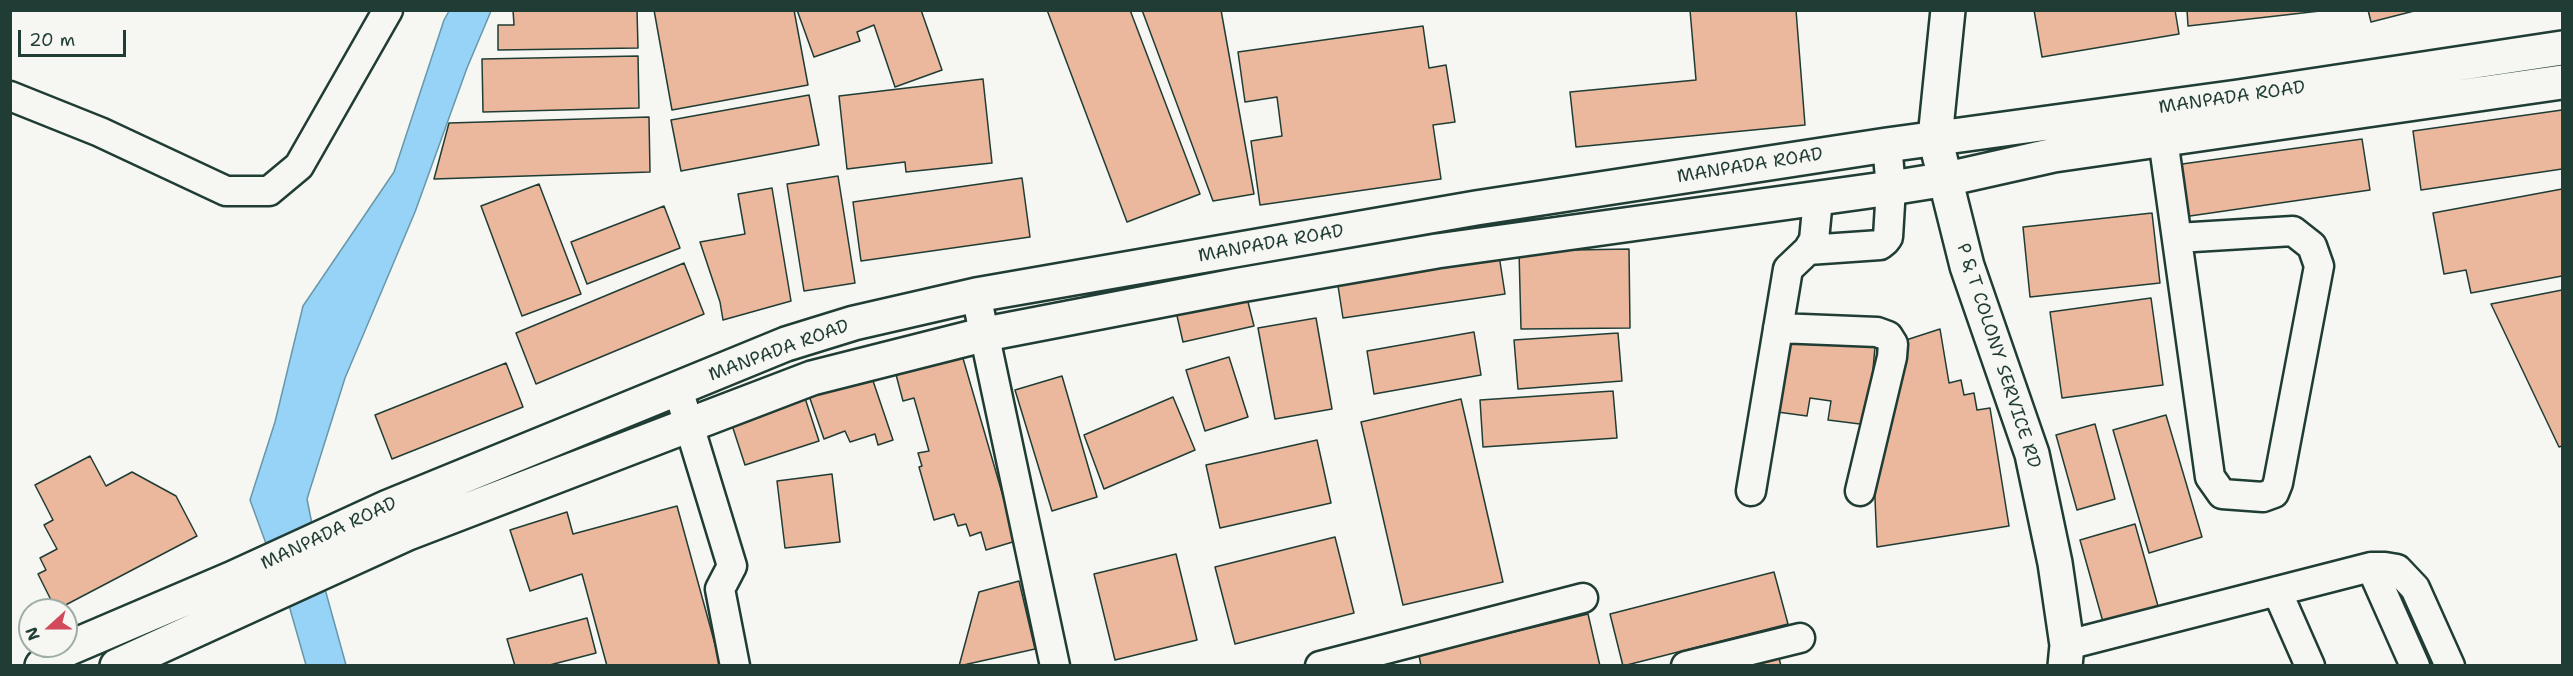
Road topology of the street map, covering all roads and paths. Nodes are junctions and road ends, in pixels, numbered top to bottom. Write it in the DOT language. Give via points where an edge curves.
graph roads {
  1 [pos="388,10"];
  2 [pos="1948,10"];
  3 [pos="2562,48"];
  4 [pos="2562,82"];
  5 [pos="10,96"];
  6 [pos="2240,112"];
  7 [pos="1935,138"];
  8 [pos="2163,139"];
  9 [pos="1887,145"];
  10 [pos="1947,179"];
  11 [pos="1636,183"];
  12 [pos="1891,188"];
  13 [pos="1818,199"];
  14 [pos="1641,224"];
  15 [pos="2177,238"];
  16 [pos="1234,250"];
  17 [pos="1808,250"];
  18 [pos="1240,285"];
  19 [pos="976,295"];
  20 [pos="1778,327"];
  21 [pos="986,334"];
  22 [pos="678,389"];
  23 [pos="689,425"];
  24 [pos="475,471"];
  25 [pos="1751,491"];
  26 [pos="1860,491"];
  27 [pos="489,501"];
  28 [pos="2371,567"];
  29 [pos="2277,591"];
  30 [pos="238,593"];
  31 [pos="1583,598"];
  32 [pos="1800,638"];
  33 [pos="2066,656"];
  34 [pos="61,660"];
  35 [pos="117,666"];
  36 [pos="735,666"];
  37 [pos="1055,666"];
  38 [pos="1320,666"];
  39 [pos="1686,666"];
  40 [pos="2310,666"];
  41 [pos="2415,666"];
  42 [pos="2450,666"];
  1 -- 5 [label="street" via="299,166 269,191 226,190"];
  2 -- 7 [label="main road, P & T COLONY SERVICE RD"];
  3 -- 6 [label="main road, MANPADA ROAD"];
  4 -- 6 [label="main road, MANPADA ROAD"];
  6 -- 7 [label="main road, MANPADA ROAD"];
  6 -- 8 [label="main road, MANPADA ROAD"];
  7 -- 9 [label="main road, MANPADA ROAD"];
  7 -- 10 [label="main road, P & T COLONY SERVICE RD"];
  8 -- 10 [label="main road, MANPADA ROAD" via="2054,155"];
  8 -- 15 [label="street"];
  9 -- 11 [label="main road, MANPADA ROAD"];
  9 -- 12 [label="street"];
  10 -- 12 [label="main road, MANPADA ROAD"];
  10 -- 33 [label="main road, P & T COLONY SERVICE RD" via="1967,266 2032,454 2055,563"];
  11 -- 14 [label="main road"];
  11 -- 16 [label="main road, MANPADA ROAD"];
  12 -- 13 [label="main road, MANPADA ROAD"];
  12 -- 17 [label="street" via="1885,241"];
  13 -- 14 [label="main road, MANPADA ROAD"];
  13 -- 17 [label="street" via="1814,240"];
  14 -- 18 [label="main road, MANPADA ROAD" via="1437,250"];
  15 -- 15 [label="street" via="2293,231 2312,246 2319,266 2278,483 2274,493 2263,497 2222,494 2210,477"];
  16 -- 18 [label="main road"];
  16 -- 19 [label="main road, MANPADA ROAD"];
  17 -- 20 [label="street" via="1788,268"];
  18 -- 21 [label="main road, MANPADA ROAD"];
  19 -- 21 [label="street"];
  19 -- 22 [label="main road, MANPADA ROAD" via="855,322 786,344"];
  20 -- 25 [label="street"];
  20 -- 26 [label="street" via="1876,332 1888,336 1893,344"];
  21 -- 23 [label="main road, MANPADA ROAD" via="812,378"];
  21 -- 37 [label="street"];
  22 -- 23 [label="street"];
  22 -- 24 [label="main road, MANPADA ROAD"];
  23 -- 27 [label="main road, MANPADA ROAD"];
  23 -- 36 [label="street" via="732,566 720,589"];
  24 -- 27 [label="main road"];
  24 -- 30 [label="main road, MANPADA ROAD" via="388,507"];
  27 -- 30 [label="main road, MANPADA ROAD"];
  28 -- 29 [label="street"];
  28 -- 41 [label="street"];
  28 -- 42 [label="street" via="2397,569 2415,588"];
  29 -- 33 [label="street"];
  29 -- 40 [label="street"];
  30 -- 34 [label="main road, MANPADA ROAD"];
  30 -- 35 [label="main road, MANPADA ROAD"];
  31 -- 38 [label="street"];
  32 -- 39 [label="street"];
}
